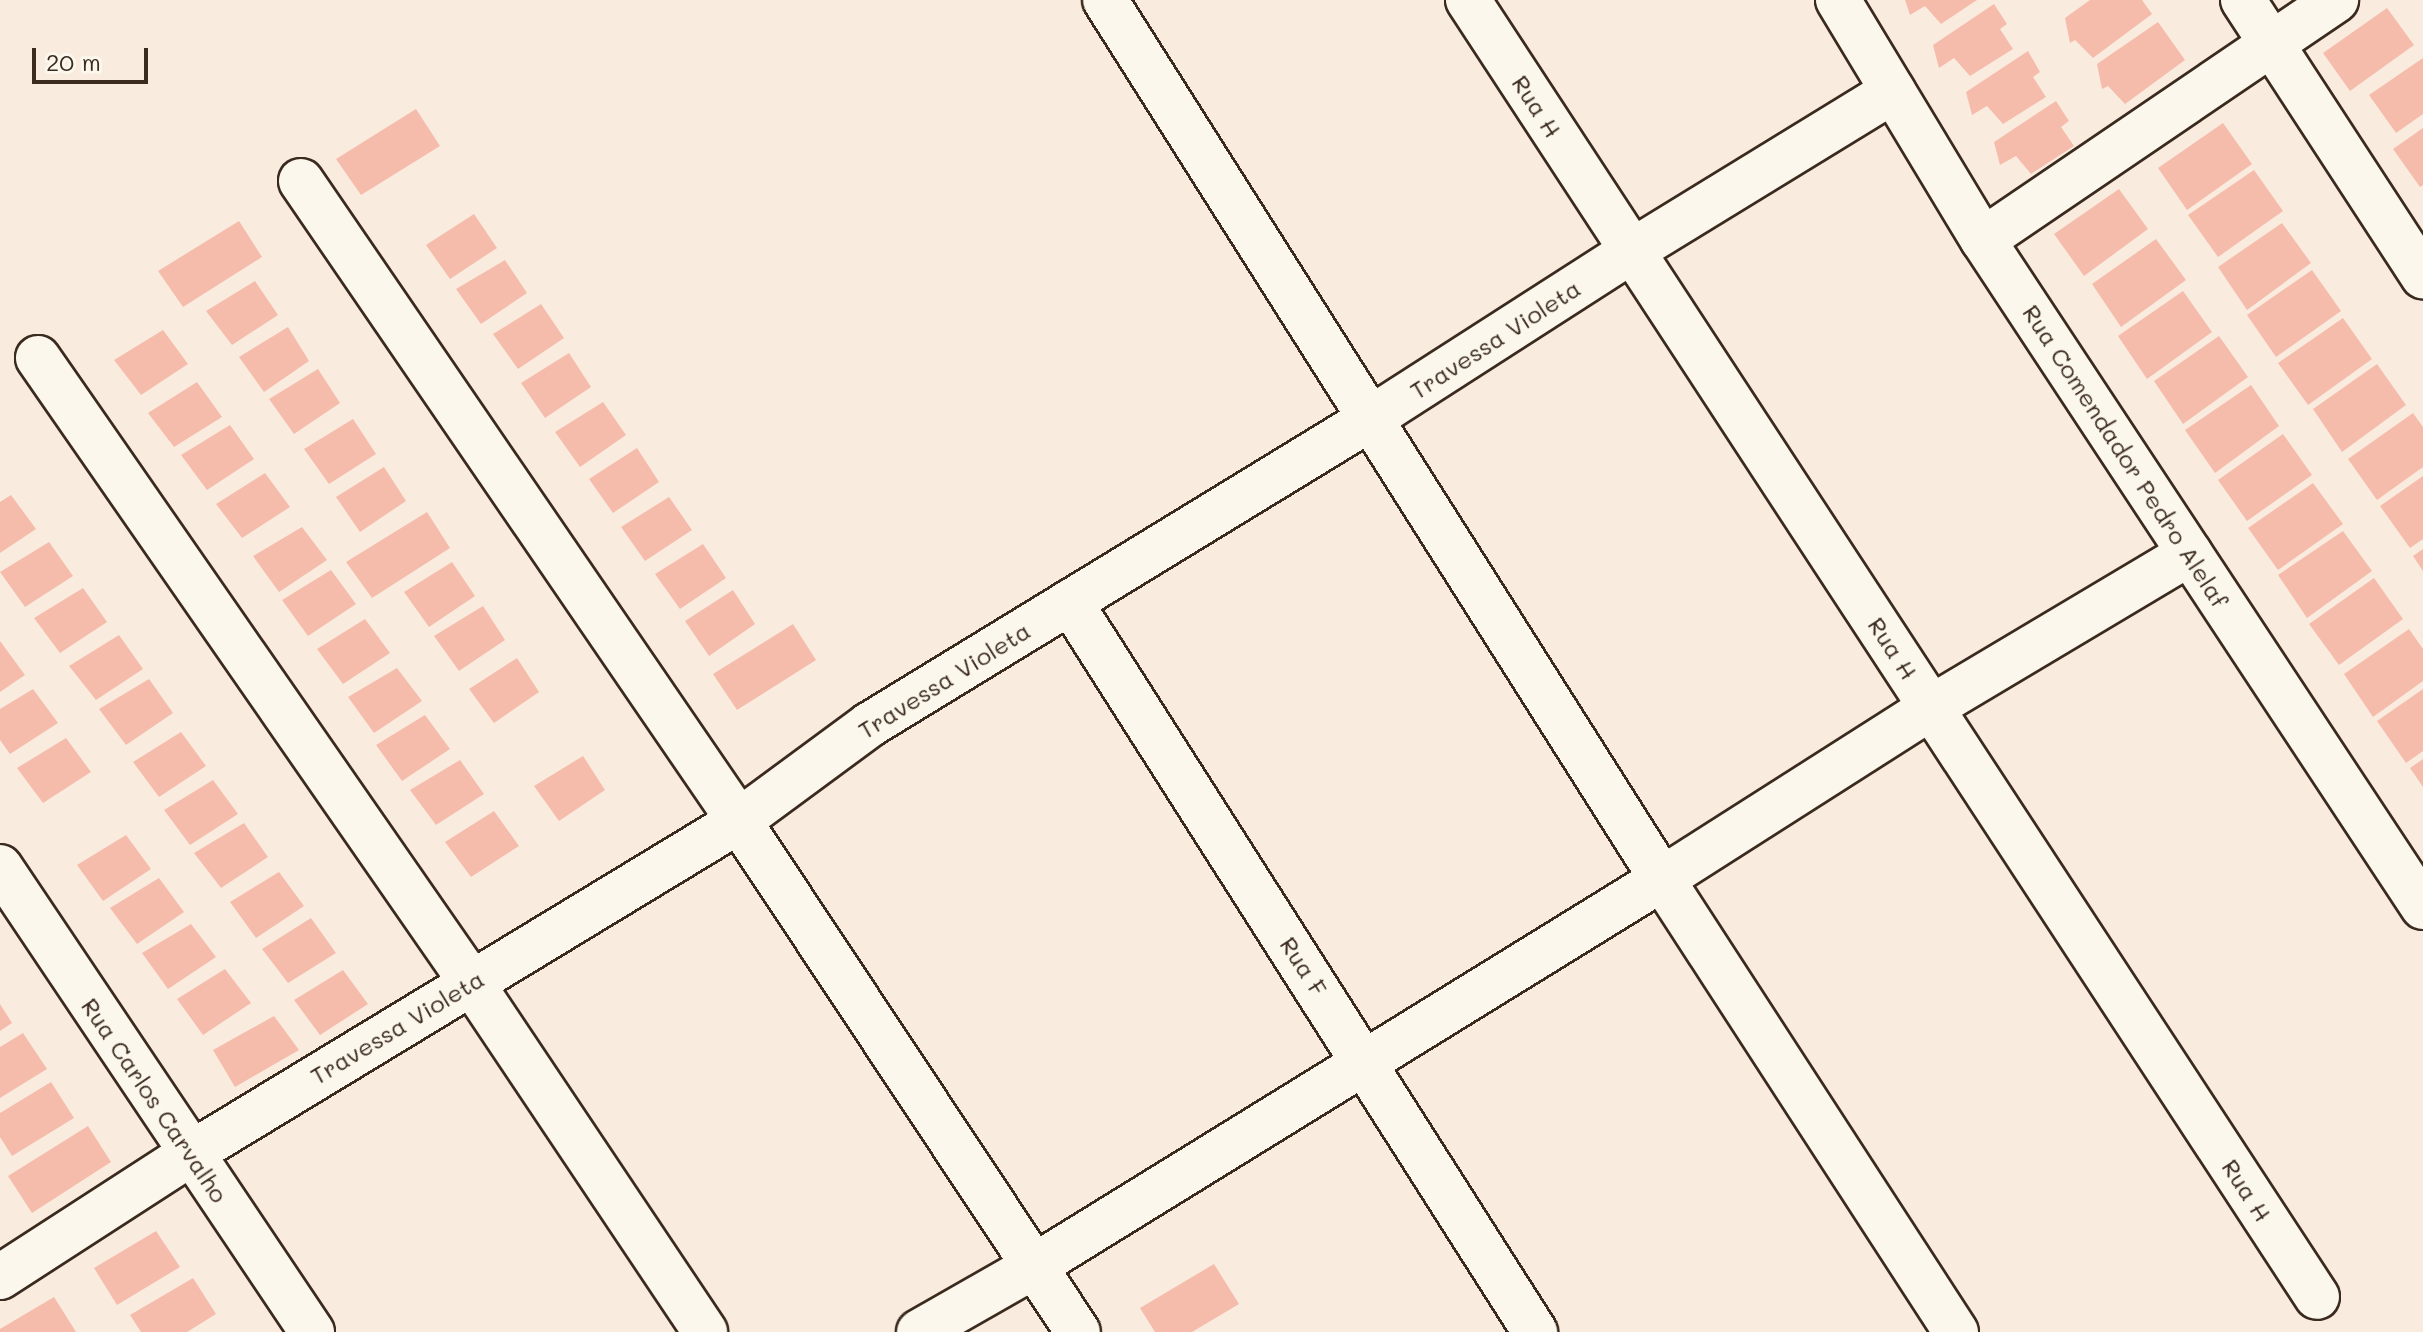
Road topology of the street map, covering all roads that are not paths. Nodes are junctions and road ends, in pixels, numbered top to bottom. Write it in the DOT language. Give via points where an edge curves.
graph roads {
  1 [pos="1105,0"];
  2 [pos="1468,0"];
  3 [pos="1838,0"];
  4 [pos="2243,0"];
  5 [pos="2336,0"];
  6 [pos="2273,45"];
  7 [pos="1893,91"];
  8 [pos="301,181"];
  9 [pos="1983,240"];
  10 [pos="1632,251"];
  11 [pos="2423,276"];
  12 [pos="38,358"];
  13 [pos="1370,419"];
  14 [pos="2190,553"];
  15 [pos="1070,602"];
  16 [pos="1932,707"];
  17 [pos="739,821"];
  18 [pos="0,867"];
  19 [pos="1662,879"];
  20 [pos="2423,907"];
  21 [pos="471,982"];
  22 [pos="1366,1062"];
  23 [pos="190,1154"];
  24 [pos="1033,1267"];
  25 [pos="0,1277"];
  26 [pos="2317,1297"];
  27 [pos="312,1332"];
  28 [pos="705,1332"];
  29 [pos="919,1332"];
  30 [pos="1078,1332"];
  31 [pos="1535,1332"];
  32 [pos="1956,1332"];
  1 -- 13 [label="street"];
  2 -- 10 [label="street, Rua H"];
  3 -- 7 [label="street, Rua Comendador Pedro Alelaf"];
  4 -- 6 [label="street"];
  5 -- 6 [label="street"];
  6 -- 9 [label="street"];
  6 -- 11 [label="street"];
  7 -- 9 [label="street, Rua Comendador Pedro Alelaf"];
  7 -- 10 [label="street, Travessa Violeta"];
  8 -- 17 [label="street"];
  9 -- 14 [label="street, Rua Comendador Pedro Alelaf"];
  10 -- 13 [label="street, Travessa Violeta"];
  10 -- 16 [label="street, Rua H"];
  12 -- 21 [label="street"];
  13 -- 15 [label="street, Travessa Violeta"];
  13 -- 19 [label="street"];
  14 -- 16 [label="street"];
  14 -- 20 [label="street, Rua Comendador Pedro Alelaf"];
  15 -- 17 [label="street, Travessa Violeta" via="869,725"];
  15 -- 22 [label="street, Rua F"];
  16 -- 19 [label="street"];
  16 -- 26 [label="street, Rua H"];
  17 -- 21 [label="street, Travessa Violeta"];
  17 -- 24 [label="street"];
  18 -- 23 [label="street, Rua Carlos Carvalho"];
  19 -- 22 [label="street"];
  19 -- 32 [label="street"];
  21 -- 23 [label="street, Travessa Violeta"];
  21 -- 28 [label="street"];
  22 -- 24 [label="street"];
  22 -- 31 [label="street, Rua F"];
  23 -- 25 [label="street, Travessa Violeta"];
  23 -- 27 [label="street, Rua Carlos Carvalho"];
  24 -- 29 [label="street"];
  24 -- 30 [label="street"];
}
